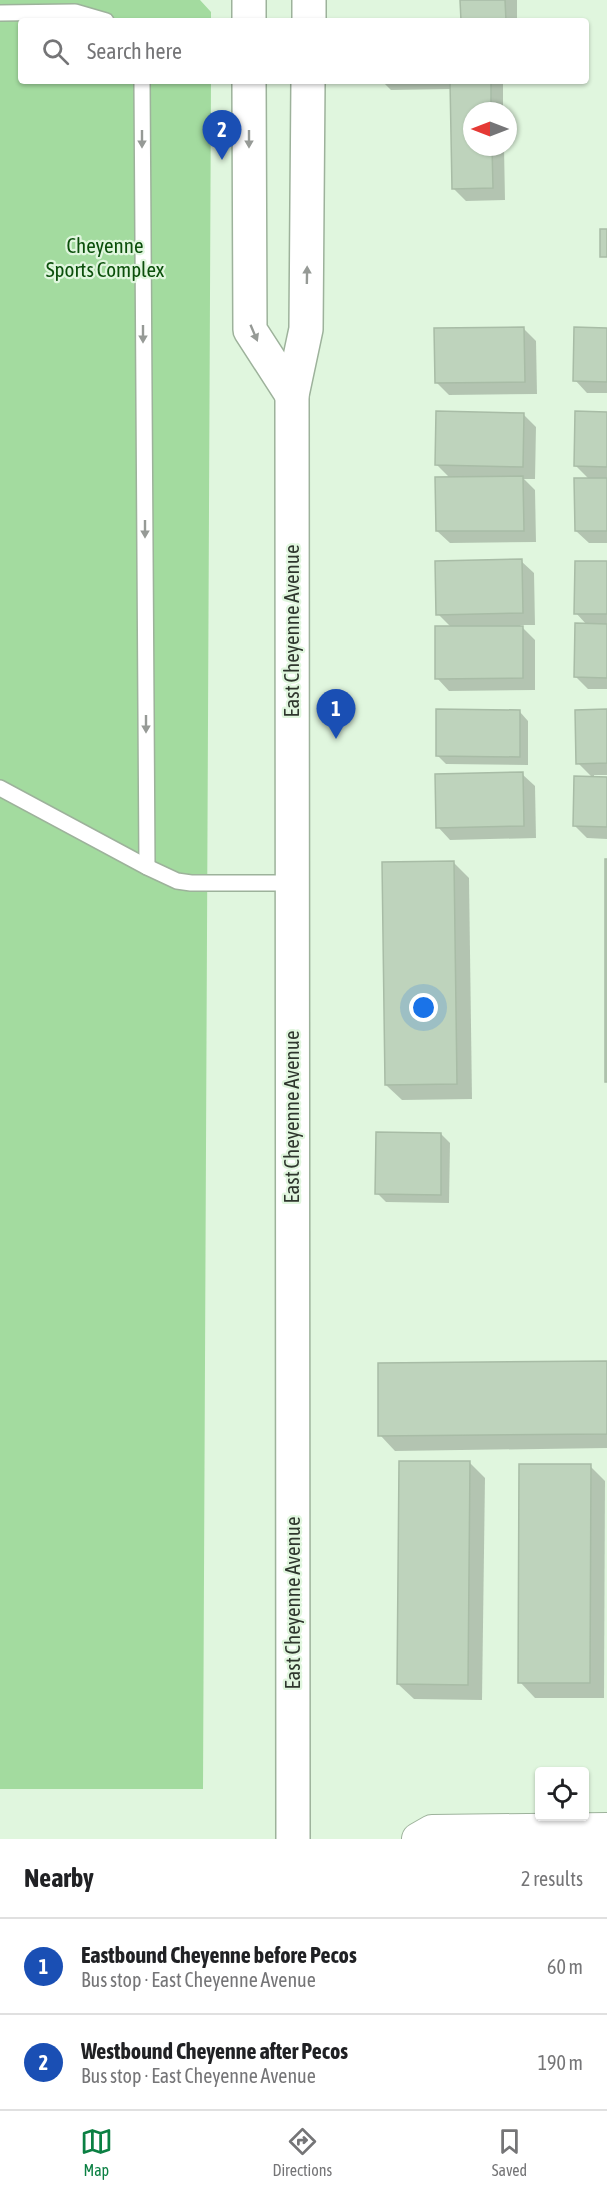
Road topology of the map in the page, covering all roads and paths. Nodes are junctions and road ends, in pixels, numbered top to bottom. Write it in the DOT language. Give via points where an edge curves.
graph roads {
  1 [pos="249,0"];
  2 [pos="309,0"];
  3 [pos="0,13"];
  4 [pos="96,18"];
  5 [pos="249,18"];
  6 [pos="309,18"];
  7 [pos="142,84"];
  8 [pos="249,84"];
  9 [pos="308,84"];
  10 [pos="292,395"];
  11 [pos="0,788"];
  12 [pos="147,867"];
  13 [pos="292,883"];
  14 [pos="607,1829"];
  15 [pos="293,1839"];
  16 [pos="418,1839"];
  1 -- 5 [label="main road"];
  2 -- 6 [label="main road"];
  3 -- 4 [label="lane" via="75,12"];
  7 -- 12 [label="lane, one-way"];
  8 -- 10 [label="main road, one-way" via="250,330"];
  10 -- 9 [label="main road, East Cheyenne Avenue, one-way" via="306,329"];
  10 -- 13 [label="main road, East Cheyenne Avenue"];
  11 -- 12 [label="lane"];
  12 -- 13 [label="lane" via="177,881 192,883"];
  13 -- 15 [label="main road, East Cheyenne Avenue"];
  14 -- 16 [label="street" via="432,1832"];
}
